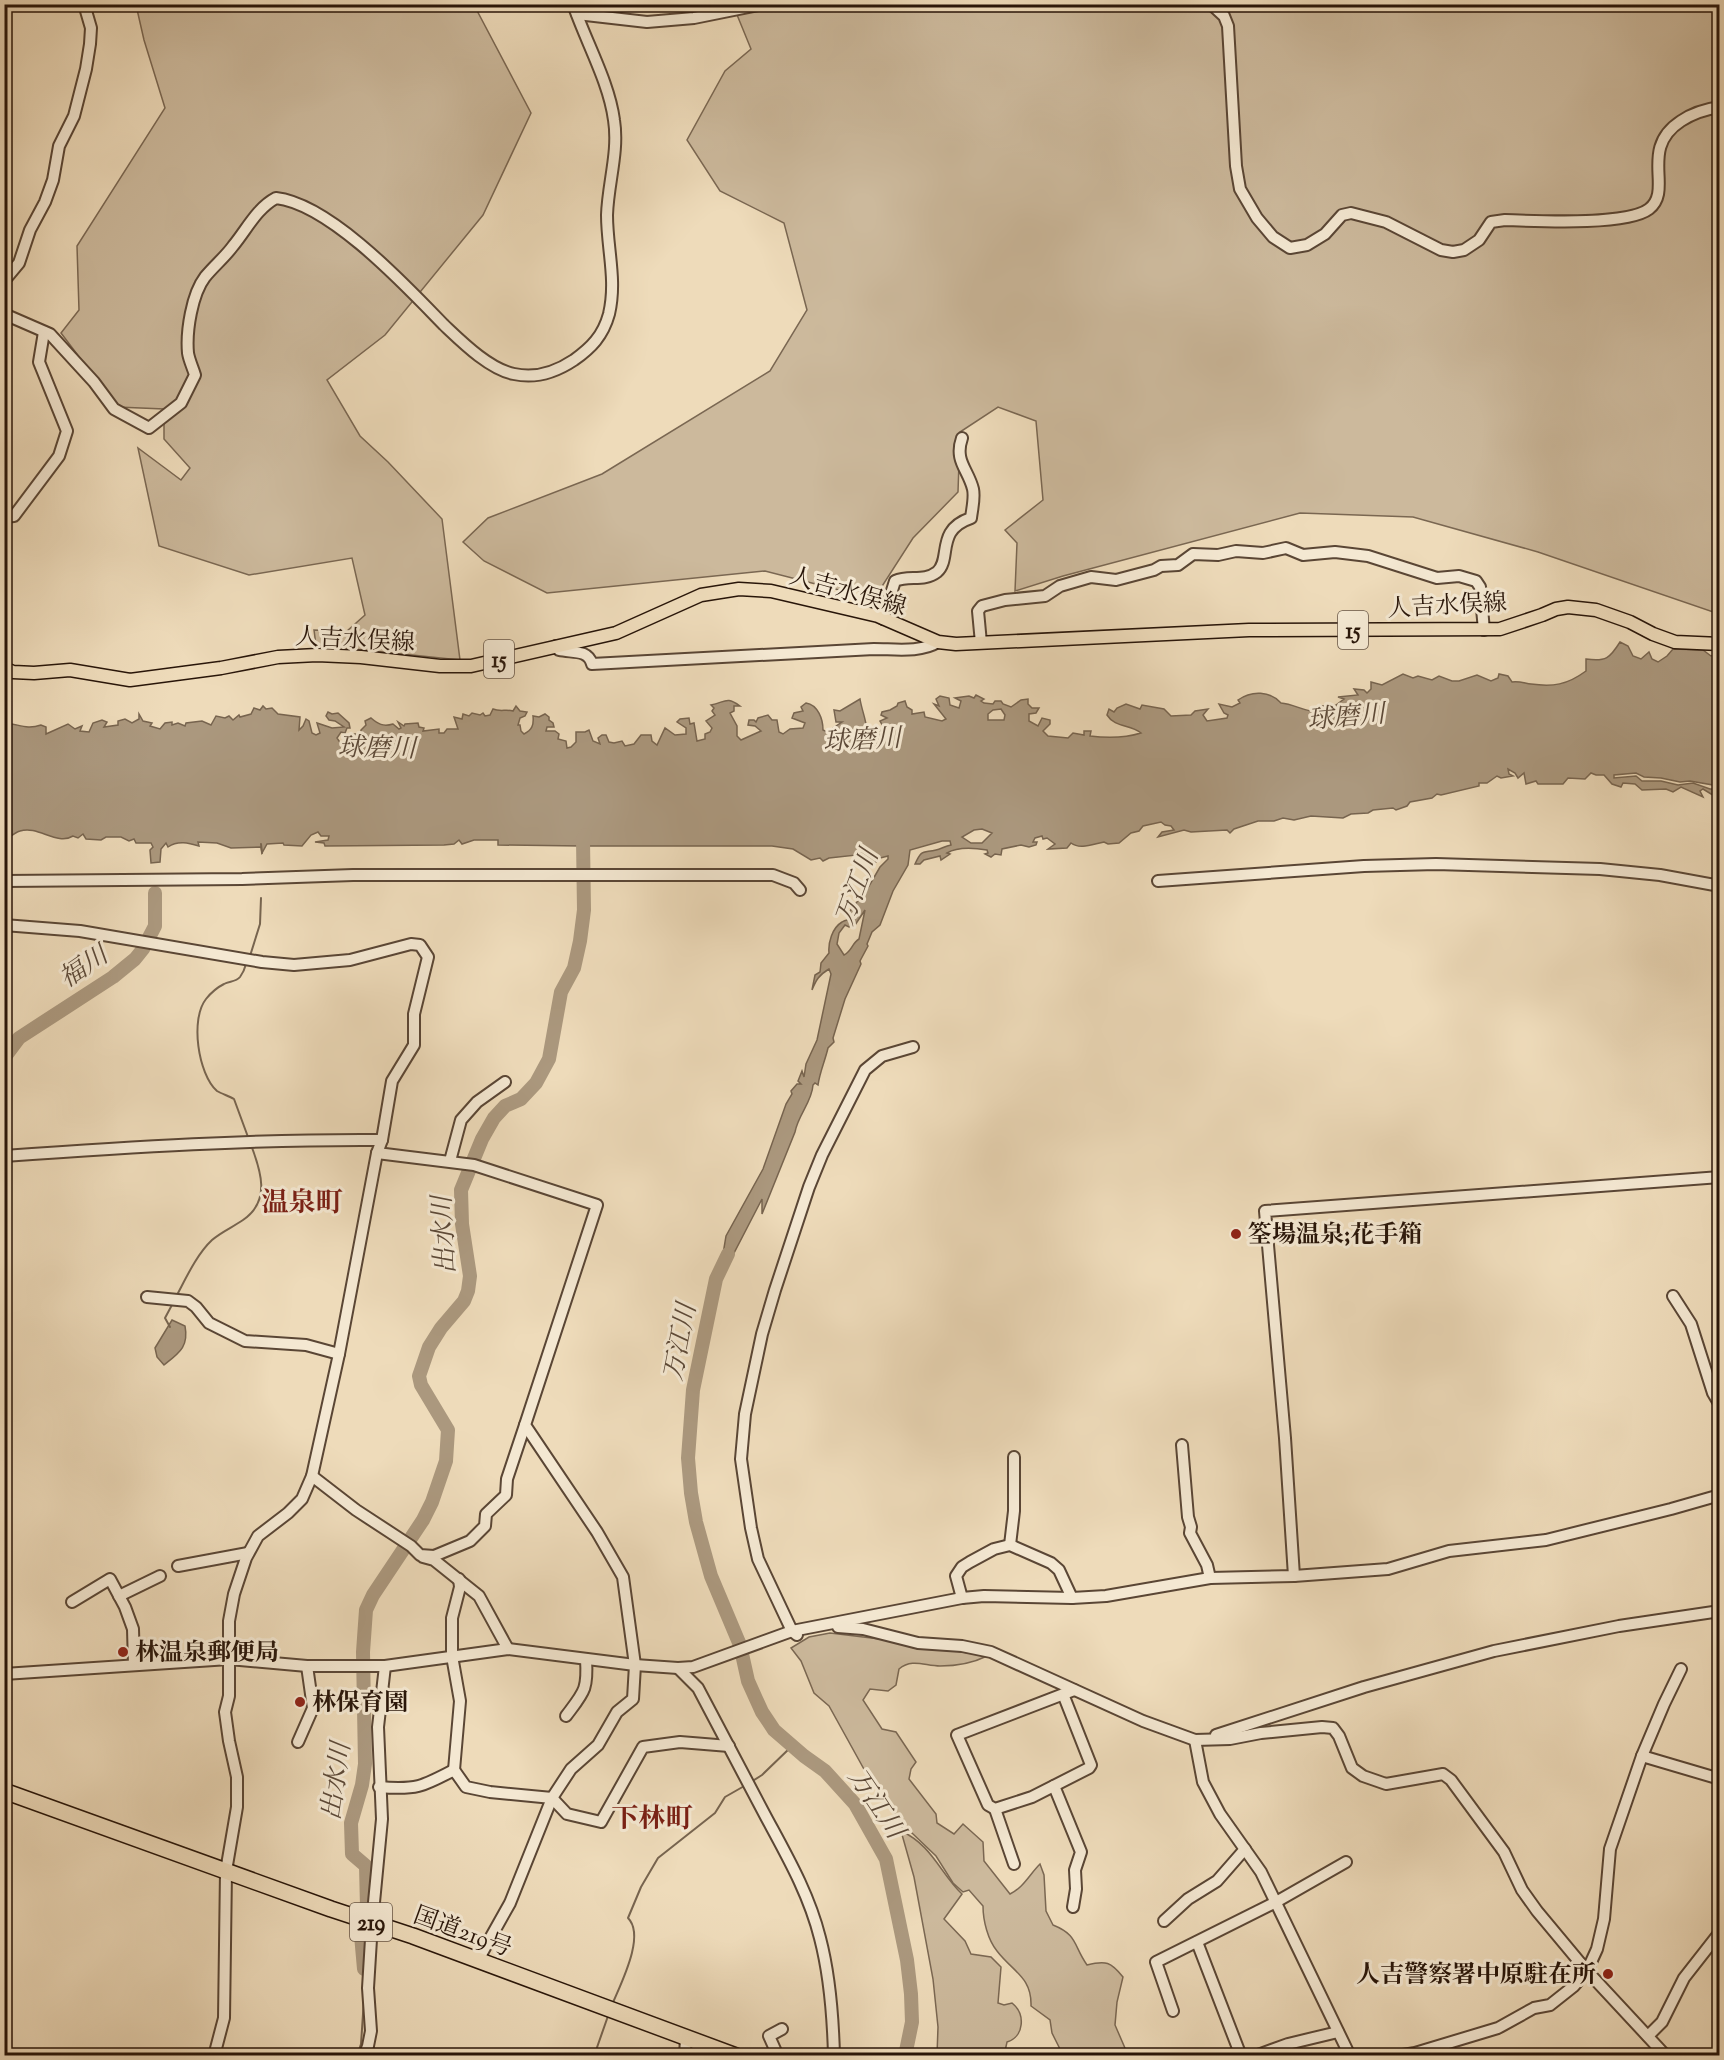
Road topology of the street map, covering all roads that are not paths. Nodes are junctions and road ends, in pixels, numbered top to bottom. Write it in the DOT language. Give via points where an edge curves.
graph roads {
  1 [pos="84,4"];
  2 [pos="764,4"];
  3 [pos="1211,4"];
  4 [pos="575,9"];
  5 [pos="1719,107"];
  6 [pos="4,280"];
  7 [pos="4,314"];
  8 [pos="44,332"];
  9 [pos="962,438"];
  10 [pos="4,518"];
  11 [pos="883,619"];
  12 [pos="1484,630"];
  13 [pos="938,642"];
  14 [pos="981,643"];
  15 [pos="1719,644"];
  16 [pos="556,646"];
  17 [pos="4,668"];
  18 [pos="4,881"];
  19 [pos="1158,881"];
  20 [pos="1719,886"];
  21 [pos="800,890"];
  22 [pos="4,925"];
  23 [pos="913,1047"];
  24 [pos="505,1082"];
  25 [pos="382,1140"];
  26 [pos="377,1153"];
  27 [pos="4,1156"];
  28 [pos="450,1161"];
  29 [pos="1719,1177"];
  30 [pos="1673,1296"];
  31 [pos="147,1297"];
  32 [pos="339,1354"];
  33 [pos="1719,1405"];
  34 [pos="525,1425"];
  35 [pos="1182,1445"];
  36 [pos="1014,1457"];
  37 [pos="312,1476"];
  38 [pos="1719,1495"];
  39 [pos="1010,1545"];
  40 [pos="248,1553"];
  41 [pos="420,1556"];
  42 [pos="178,1566"];
  43 [pos="160,1576"];
  44 [pos="1294,1576"];
  45 [pos="1210,1578"];
  46 [pos="459,1579"];
  47 [pos="119,1596"];
  48 [pos="1072,1598"];
  49 [pos="962,1599"];
  50 [pos="72,1602"];
  51 [pos="1719,1611"];
  52 [pos="789,1632"];
  53 [pos="508,1649"];
  54 [pos="452,1656"];
  55 [pos="229,1659"];
  56 [pos="586,1659"];
  57 [pos="134,1665"];
  58 [pos="635,1665"];
  59 [pos="307,1666"];
  60 [pos="385,1666"];
  61 [pos="678,1668"];
  62 [pos="1681,1669"];
  63 [pos="4,1674"];
  64 [pos="1069,1692"];
  65 [pos="566,1716"];
  66 [pos="1195,1740"];
  67 [pos="298,1742"];
  68 [pos="729,1746"];
  69 [pos="1642,1756"];
  70 [pos="454,1770"];
  71 [pos="1719,1779"];
  72 [pos="1054,1786"];
  73 [pos="379,1787"];
  74 [pos="4,1791"];
  75 [pos="552,1798"];
  76 [pos="995,1809"];
  77 [pos="1245,1849"];
  78 [pos="1346,1862"];
  79 [pos="1014,1864"];
  80 [pos="226,1871"];
  81 [pos="1276,1902"];
  82 [pos="1073,1907"];
  83 [pos="1164,1921"];
  84 [pos="372,1923"];
  85 [pos="1719,1932"];
  86 [pos="1197,1942"];
  87 [pos="478,1960"];
  88 [pos="1587,1971"];
  89 [pos="1173,2011"];
  90 [pos="782,2030"];
  91 [pos="1338,2032"];
  92 [pos="1648,2036"];
  93 [pos="686,2038"];
  94 [pos="214,2055"];
  95 [pos="364,2055"];
  96 [pos="685,2055"];
  97 [pos="736,2055"];
  98 [pos="778,2055"];
  99 [pos="834,2055"];
  100 [pos="1241,2055"];
  101 [pos="1255,2055"];
  102 [pos="1350,2055"];
  103 [pos="1397,2055"];
  104 [pos="1666,2055"];
  1 -- 6 [label="street" via="91,28 90,44 74,116 59,146 53,180 19,263"];
  2 -- 4 [label="street" via="694,18 647,22"];
  3 -- 5 [label="street" via="1228,26 1240,189 1273,237 1290,248 1307,245 1325,234 1342,215 1351,213 1386,222 1441,250 1453,252 1479,240 1491,222 1604,220 1640,215 1657,200 1657,161 1663,137 1690,115"];
  4 -- 8 [label="street" via="615,120 607,216 613,282 607,321 598,339 566,366 536,376 500,370 453,333 352,238 317,212 276,198 267,202 200,286 191,309 188,353 195,375 181,403 149,428 114,409 70,354"];
  7 -- 8 [label="street"];
  8 -- 10 [label="street" via="39,362 67,431 59,456 14,516"];
  9 -- 11 [label="street" via="958,448 960,460 973,489 971,518 953,529 940,568 934,574 895,581"];
  11 -- 13 [label="main road, 人吉水俣線 / 15"];
  11 -- 16 [label="main road, 人吉水俣線 / 15" via="771,591 739,589 701,595 616,633"];
  12 -- 14 [label="main road, 人吉水俣線 / 15" via="1249,630"];
  12 -- 14 [label="street" via="1476,581 1459,576 1437,578 1368,556 1335,552 1303,555 1286,548 1263,553 1193,554 1178,565 1161,566 1129,578 1091,577 1060,586 1045,596 982,606 978,611"];
  12 -- 15 [label="main road, 人吉水俣線 / 15" via="1500,629 1568,607 1596,610 1675,642"];
  13 -- 14 [label="main road, 人吉水俣線 / 15"];
  13 -- 16 [label="street" via="916,649 592,664 586,654 559,650"];
  16 -- 17 [label="main road, 人吉水俣線 / 15" via="471,666 317,655 278,657 221,669 130,680 70,670 34,673"];
  18 -- 21 [label="street" via="364,875 773,875 794,883"];
  19 -- 20 [label="street" via="1436,864 1600,869"];
  22 -- 25 [label="street" via="80,931 294,965 350,960 420,945 428,957 414,1014 414,1045 392,1081"];
  23 -- 52 [label="street" via="882,1056 865,1070 822,1155 762,1334 745,1414 741,1460 751,1528 758,1559 786,1616"];
  24 -- 28 [label="street" via="477,1102 461,1120"];
  25 -- 26 [label="street"];
  25 -- 27 [label="street" via="134,1147"];
  26 -- 28 [label="street"];
  26 -- 32 [label="street"];
  28 -- 34 [label="street" via="474,1165 597,1205"];
  29 -- 44 [label="street" via="1265,1211"];
  30 -- 33 [label="street" via="1691,1324"];
  31 -- 32 [label="street" via="188,1301 208,1323 245,1341 306,1345"];
  32 -- 37 [label="street"];
  34 -- 41 [label="street" via="507,1479 506,1495 486,1514 485,1526 470,1541 434,1556"];
  34 -- 58 [label="street" via="623,1577"];
  35 -- 45 [label="street" via="1190,1533"];
  36 -- 39 [label="street"];
  37 -- 40 [label="street" via="302,1498 258,1536"];
  37 -- 41 [label="street"];
  38 -- 44 [label="street" via="1546,1540 1449,1551 1388,1569"];
  39 -- 48 [label="street" via="1051,1563 1059,1570"];
  39 -- 49 [label="street" via="993,1549 962,1567 956,1576"];
  40 -- 42 [label="street"];
  40 -- 55 [label="street" via="229,1621"];
  41 -- 46 [label="street" via="434,1560"];
  43 -- 47 [label="street"];
  44 -- 45 [label="street"];
  45 -- 48 [label="street"];
  46 -- 53 [label="street" via="479,1596"];
  46 -- 54 [label="street" via="452,1618"];
  47 -- 50 [label="street" via="110,1579"];
  47 -- 57 [label="street" via="133,1629"];
  48 -- 49 [label="street"];
  49 -- 52 [label="street"];
  51 -- 66 [label="street" via="1494,1651"];
  52 -- 61 [label="street" via="693,1667"];
  52 -- 64 [label="street" via="798,1636 851,1627 910,1642 991,1652"];
  53 -- 54 [label="street"];
  53 -- 56 [label="street"];
  54 -- 60 [label="street"];
  54 -- 70 [label="street" via="460,1701"];
  55 -- 57 [label="street"];
  55 -- 59 [label="street"];
  55 -- 80 [label="street" via="225,1712 237,1777 237,1807"];
  56 -- 58 [label="street"];
  56 -- 65 [label="street" via="587,1682"];
  57 -- 63 [label="street"];
  58 -- 61 [label="street"];
  58 -- 75 [label="street" via="633,1699 617,1712 598,1745 571,1769"];
  59 -- 60 [label="street"];
  59 -- 67 [label="street" via="313,1708"];
  60 -- 73 [label="street" via="378,1726"];
  61 -- 68 [label="street" via="698,1688"];
  62 -- 69 [label="street"];
  64 -- 66 [label="street"];
  64 -- 72 [label="street" via="1091,1765"];
  64 -- 76 [label="street" via="957,1735 988,1805"];
  66 -- 77 [label="street" via="1203,1782"];
  66 -- 88 [label="street" via="1333,1728 1352,1768 1363,1776 1386,1784 1443,1774 1504,1852 1537,1911"];
  68 -- 75 [label="street" via="680,1742 643,1747 601,1822 567,1814"];
  68 -- 99 [label="street" via="785,1851 820,1936 830,1990"];
  69 -- 71 [label="street"];
  69 -- 88 [label="street" via="1610,1849 1604,1919"];
  70 -- 73 [label="street" via="423,1786"];
  70 -- 75 [label="street" via="466,1787"];
  72 -- 76 [label="street"];
  72 -- 82 [label="street" via="1081,1852 1075,1870"];
  73 -- 84 [label="street" via="382,1819"];
  74 -- 80 [label="highway, 国道219号 / 219"];
  75 -- 87 [label="street" via="510,1903"];
  76 -- 79 [label="street"];
  77 -- 81 [label="street" via="1262,1872"];
  77 -- 83 [label="street" via="1217,1881 1188,1899"];
  78 -- 81 [label="street"];
  80 -- 84 [label="highway, 国道219号 / 219"];
  80 -- 94 [label="street" via="225,2007"];
  81 -- 86 [label="street"];
  81 -- 91 [label="street"];
  84 -- 87 [label="highway, 国道219号 / 219"];
  84 -- 95 [label="street" via="368,1988 371,2031"];
  85 -- 92 [label="street" via="1684,1978 1662,2022"];
  86 -- 89 [label="street" via="1156,1962"];
  86 -- 100 [label="street"];
  87 -- 93 [label="highway, 国道219号 / 219"];
  88 -- 92 [label="street"];
  88 -- 103 [label="street" via="1550,2005 1534,2008 1498,2028"];
  90 -- 98 [label="street" via="769,2036"];
  91 -- 101 [label="street"];
  91 -- 102 [label="street"];
  92 -- 104 [label="street"];
  93 -- 96 [label="street"];
  93 -- 97 [label="highway, 国道219号 / 219"];
}
